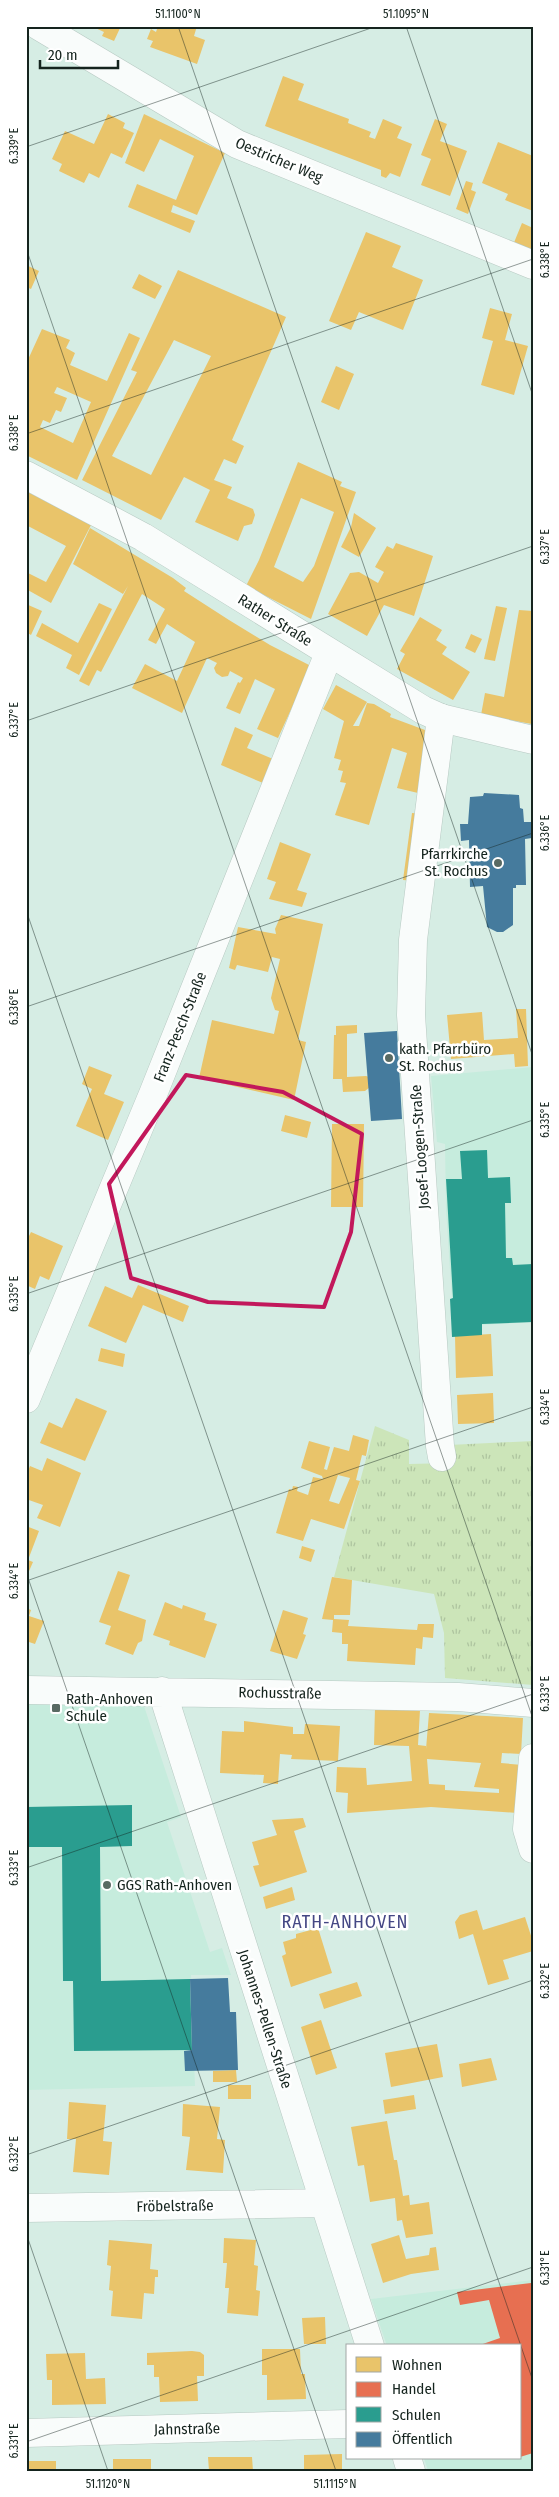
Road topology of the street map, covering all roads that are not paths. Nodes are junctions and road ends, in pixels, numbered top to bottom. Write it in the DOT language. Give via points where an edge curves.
graph roads {
  1 [pos="39,26"];
  2 [pos="533,265"];
  3 [pos="26,475"];
  4 [pos="330,654"];
  5 [pos="441,718"];
  6 [pos="533,740"];
  7 [pos="26,1399"];
  8 [pos="442,1457"];
  9 [pos="26,1690"];
  10 [pos="162,1691"];
  11 [pos="533,1703"];
  12 [pos="533,1758"];
  13 [pos="533,1849"];
  14 [pos="324,2203"];
  15 [pos="26,2208"];
  16 [pos="369,2344"];
  17 [pos="346,2424"];
  18 [pos="26,2433"];
  1 -- 2 [label="street, Oestricher Weg" via="237,144"];
  3 -- 4 [label="street, Rather Straße" via="143,538"];
  4 -- 5 [label="street, Rather Straße"];
  4 -- 7 [label="street, Franz-Pesch-Straße"];
  5 -- 6 [label="street, Rather Straße"];
  5 -- 8 [label="street, Josef-Loogen-Straße" via="413,940 411,1014"];
  9 -- 10 [label="street, Rochusstraße"];
  10 -- 11 [label="street, Rochusstraße" via="458,1697"];
  10 -- 14 [label="street, Johannes-Pellen-Straße"];
  12 -- 13 [label="street" via="527,1829"];
  14 -- 15 [label="street, Fröbelstraße"];
  14 -- 16 [label="street, Johannes-Pellen-Straße"];
  17 -- 18 [label="street, Jahnstraße"];
}
